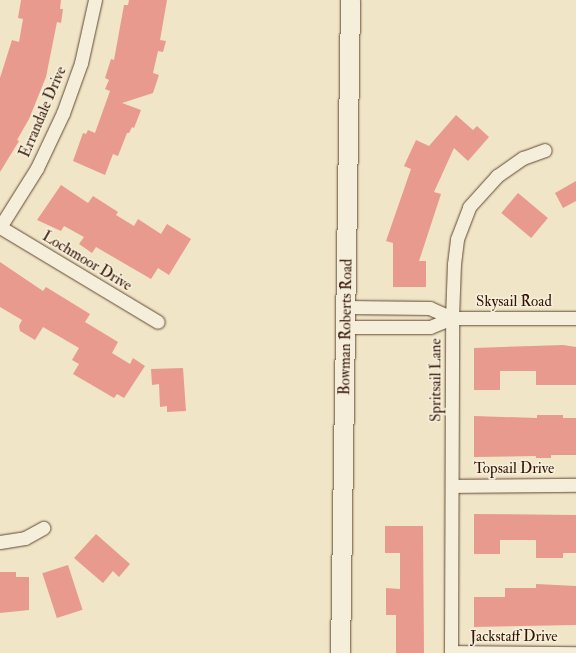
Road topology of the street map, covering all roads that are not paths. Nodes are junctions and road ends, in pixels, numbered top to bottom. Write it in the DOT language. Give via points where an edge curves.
graph roads {
  1 [pos="95,0"];
  2 [pos="350,0"];
  3 [pos="545,150"];
  4 [pos="0,227"];
  5 [pos="347,307"];
  6 [pos="452,318"];
  7 [pos="576,318"];
  8 [pos="158,322"];
  9 [pos="347,327"];
  10 [pos="576,485"];
  11 [pos="452,486"];
  12 [pos="43,528"];
  13 [pos="0,542"];
  14 [pos="340,653"];
  15 [pos="451,653"];
  16 [pos="576,653"];
  1 -- 4 [label="street, Errandale Drive" via="81,63 63,113 37,168"];
  2 -- 5 [label="street, Bowman Roberts Road"];
  3 -- 6 [label="street, Spritsail Lane" via="523,158 497,176 469,207 458,239 455,258"];
  4 -- 8 [label="street, Lochmoor Drive"];
  5 -- 6 [label="street, Skysail Road" via="430,308"];
  5 -- 9 [label="street, Bowman Roberts Road"];
  6 -- 7 [label="street, Skysail Road"];
  6 -- 9 [label="street, Skysail Road" via="430,327"];
  6 -- 11 [label="street, Spritsail Lane"];
  9 -- 14 [label="street, Bowman Roberts Road"];
  10 -- 11 [label="street, Topsail Drive"];
  11 -- 15 [label="street, Spritsail Lane"];
  12 -- 13 [label="street" via="26,538"];
  15 -- 16 [label="street, Jackstaff Drive"];
}
